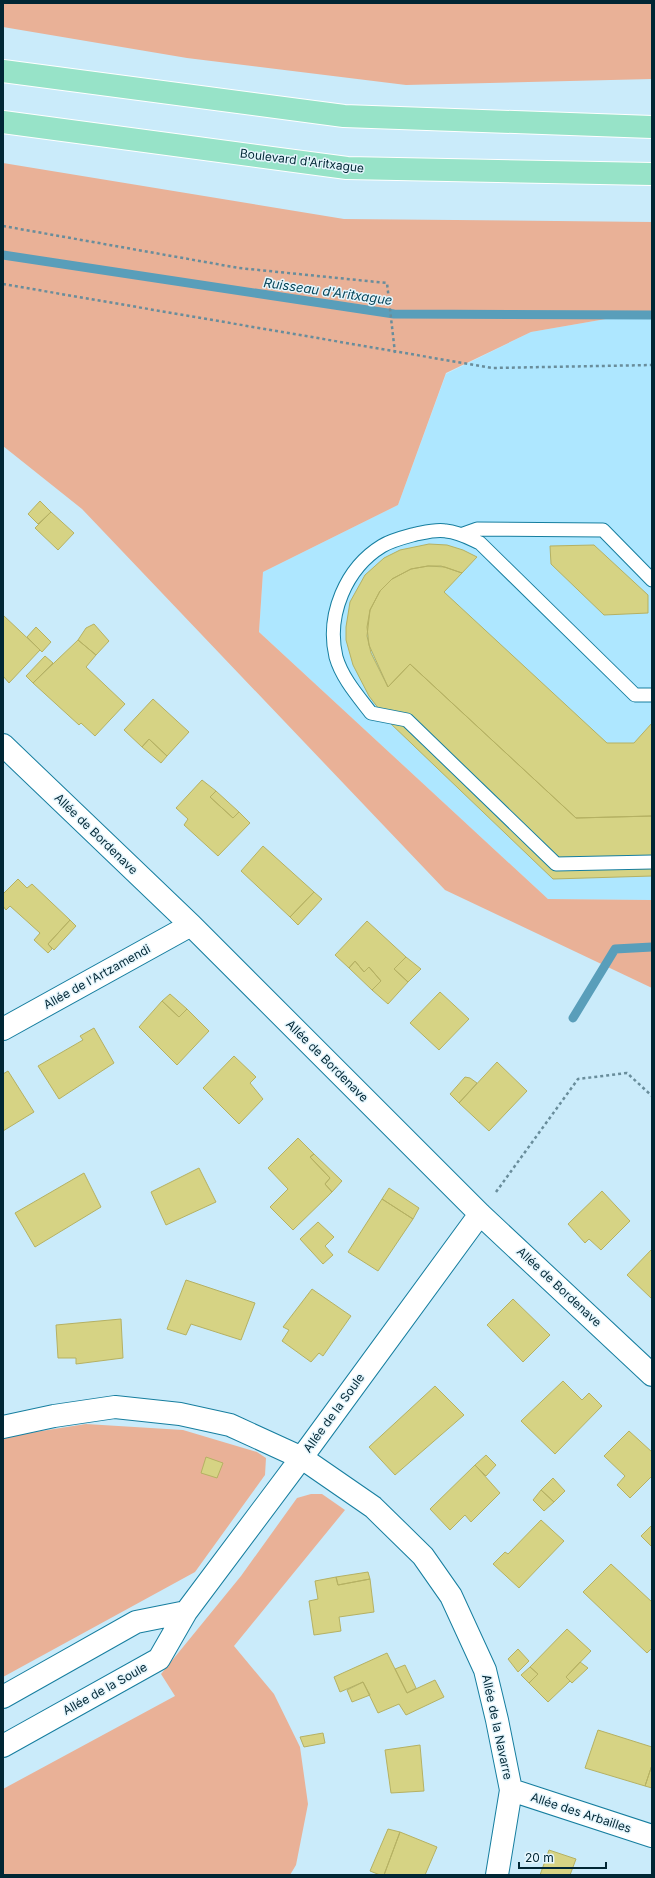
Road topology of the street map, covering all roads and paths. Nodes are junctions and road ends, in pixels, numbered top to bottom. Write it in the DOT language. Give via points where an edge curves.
graph roads {
  1 [pos="3,71"];
  2 [pos="3,122"];
  3 [pos="652,127"];
  4 [pos="652,174"];
  5 [pos="3,226"];
  6 [pos="3,284"];
  7 [pos="395,353"];
  8 [pos="652,365"];
  9 [pos="463,534"];
  10 [pos="652,580"];
  11 [pos="652,695"];
  12 [pos="3,745"];
  13 [pos="652,862"];
  14 [pos="191,925"];
  15 [pos="3,1029"];
  16 [pos="652,1096"];
  17 [pos="480,1214"];
  18 [pos="652,1375"];
  19 [pos="3,1427"];
  20 [pos="302,1458"];
  21 [pos="186,1612"];
  22 [pos="3,1697"];
  23 [pos="3,1746"];
  24 [pos="510,1790"];
  25 [pos="652,1836"];
  26 [pos="497,1875"];
  1 -- 3 [label="main road" via="344,116"];
  2 -- 4 [label="main road, Boulevard d'Aritxague" via="347,168"];
  5 -- 7 [label="path" via="238,268 387,282"];
  6 -- 7 [label="path"];
  7 -- 8 [label="path" via="492,368"];
  9 -- 10 [label="lane" via="477,529 603,530"];
  9 -- 11 [label="lane" via="480,543 635,695"];
  9 -- 13 [label="lane" via="445,530 403,537 382,545 351,574 335,613 336,657 346,680 371,713 407,720 556,864"];
  12 -- 14 [label="street, Allée de Bordenave"];
  14 -- 15 [label="street, Allée de l'Artzamendi"];
  14 -- 17 [label="street, Allée de Bordenave"];
  16 -- 17 [label="path" via="628,1073 578,1079"];
  17 -- 18 [label="street, Allée de Bordenave"];
  17 -- 20 [label="street, Allée de la Soule"];
  19 -- 20 [label="street, Allée de la Navarre" via="115,1407 137,1409 180,1414 230,1425"];
  20 -- 21 [label="street, Allée de la Soule"];
  20 -- 24 [label="street, Allée de la Navarre" via="373,1507 423,1556 451,1596 485,1670 498,1720"];
  21 -- 22 [label="street" via="136,1622"];
  21 -- 23 [label="street, Allée de la Soule" via="159,1659"];
  24 -- 25 [label="street, Allée des Arbailles"];
  24 -- 26 [label="street, Allée de la Navarre"];
}
